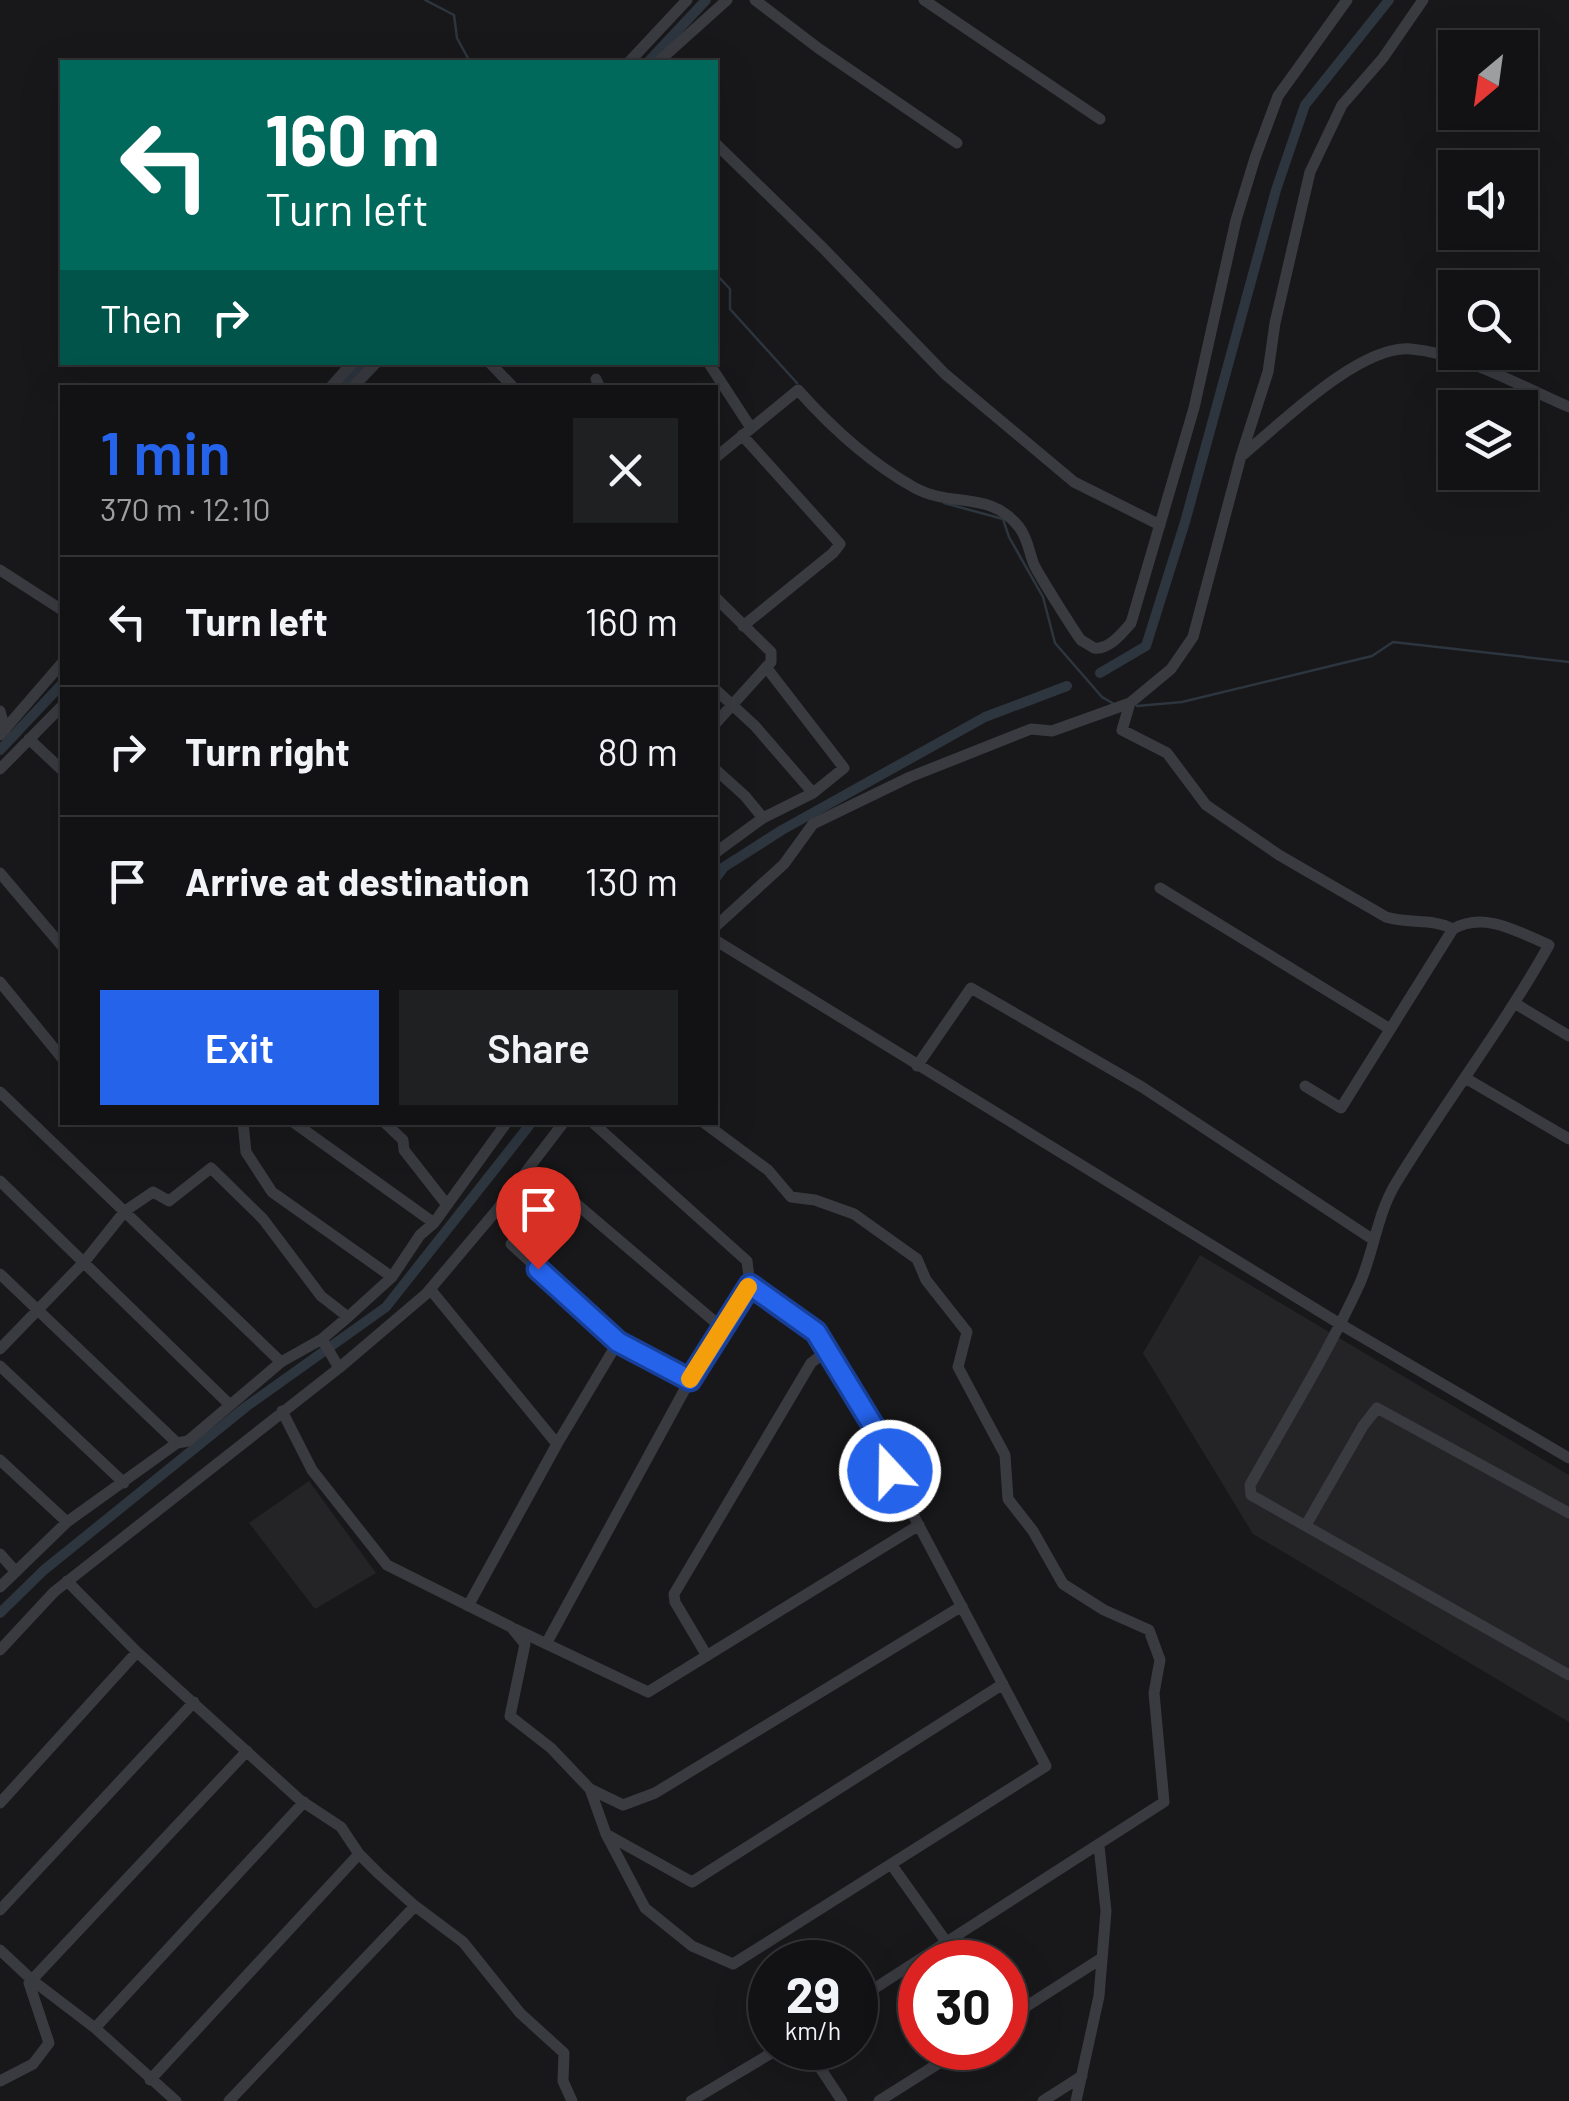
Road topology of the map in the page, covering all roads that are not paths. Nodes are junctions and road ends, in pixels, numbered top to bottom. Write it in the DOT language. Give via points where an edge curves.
graph roads {
  1 [pos="687,0"];
  2 [pos="727,0"];
  3 [pos="755,0"];
  4 [pos="924,0"];
  5 [pos="1347,0"];
  6 [pos="1422,0"];
  7 [pos="631,60"];
  8 [pos="660,60"];
  9 [pos="1100,119"];
  10 [pos="957,143"];
  11 [pos="718,146"];
  12 [pos="350,365"];
  13 [pos="374,365"];
  14 [pos="492,365"];
  15 [pos="710,365"];
  16 [pos="333,385"];
  17 [pos="355,385"];
  18 [pos="511,385"];
  19 [pos="1569,407"];
  20 [pos="747,432"];
  21 [pos="718,456"];
  22 [pos="1241,456"];
  23 [pos="1160,525"];
  24 [pos="0,570"];
  25 [pos="718,600"];
  26 [pos="60,609"];
  27 [pos="743,626"];
  28 [pos="60,665"];
  29 [pos="766,666"];
  30 [pos="718,692"];
  31 [pos="1130,703"];
  32 [pos="730,704"];
  33 [pos="60,708"];
  34 [pos="0,711"];
  35 [pos="718,720"];
  36 [pos="2,732"];
  37 [pos="29,739"];
  38 [pos="60,768"];
  39 [pos="0,769"];
  40 [pos="718,772"];
  41 [pos="813,793"];
  42 [pos="762,818"];
  43 [pos="718,851"];
  44 [pos="0,873"];
  45 [pos="1160,888"];
  46 [pos="718,924"];
  47 [pos="1452,929"];
  48 [pos="718,942"];
  49 [pos="60,944"];
  50 [pos="0,982"];
  51 [pos="1516,1004"];
  52 [pos="1390,1029"];
  53 [pos="1569,1036"];
  54 [pos="60,1056"];
  55 [pos="917,1066"];
  56 [pos="1467,1079"];
  57 [pos="1305,1086"];
  58 [pos="0,1092"];
  59 [pos="243,1125"];
  60 [pos="296,1125"];
  61 [pos="387,1125"];
  62 [pos="505,1125"];
  63 [pos="562,1125"];
  64 [pos="595,1125"];
  65 [pos="707,1125"];
  66 [pos="1569,1139"];
  67 [pos="0,1180"];
  68 [pos="553,1184"];
  69 [pos="447,1205"];
  70 [pos="124,1212"];
  71 [pos="434,1223"];
  72 [pos="1372,1239"];
  73 [pos="511,1244"];
  74 [pos="85,1261"];
  75 [pos="0,1274"];
  76 [pos="392,1276"];
  77 [pos="750,1285"];
  78 [pos="430,1288"];
  79 [pos="36,1308"];
  80 [pos="348,1317"];
  81 [pos="1340,1324"];
  82 [pos="721,1326"];
  83 [pos="322,1338"];
  84 [pos="618,1342"];
  85 [pos="0,1349"];
  86 [pos="828,1350"];
  87 [pos="282,1362"];
  88 [pos="0,1366"];
  89 [pos="339,1368"];
  90 [pos="690,1380"];
  91 [pos="228,1404"];
  92 [pos="282,1412"];
  93 [pos="176,1443"];
  94 [pos="557,1444"];
  95 [pos="1569,1458"];
  96 [pos="0,1460"];
  97 [pos="124,1482"];
  98 [pos="1569,1513"];
  99 [pos="67,1522"];
  100 [pos="1306,1524"];
  101 [pos="919,1525"];
  102 [pos="0,1554"];
  103 [pos="16,1572"];
  104 [pos="67,1582"];
  105 [pos="0,1587"];
  106 [pos="468,1606"];
  107 [pos="962,1606"];
  108 [pos="511,1627"];
  109 [pos="546,1644"];
  110 [pos="0,1650"];
  111 [pos="137,1652"];
  112 [pos="707,1656"];
  113 [pos="1569,1675"];
  114 [pos="1003,1684"];
  115 [pos="194,1702"];
  116 [pos="247,1751"];
  117 [pos="590,1789"];
  118 [pos="304,1802"];
  119 [pos="0,1803"];
  120 [pos="606,1834"];
  121 [pos="1099,1846"];
  122 [pos="359,1854"];
  123 [pos="891,1864"];
  124 [pos="415,1906"];
  125 [pos="0,1910"];
  126 [pos="945,1940"];
  127 [pos="952,1940"];
  128 [pos="0,1950"];
  129 [pos="1102,1958"];
  130 [pos="32,1980"];
  131 [pos="1028,2005"];
  132 [pos="95,2028"];
  133 [pos="748,2067"];
  134 [pos="822,2070"];
  135 [pos="928,2070"];
  136 [pos="1082,2076"];
  137 [pos="150,2080"];
  138 [pos="0,2081"];
  139 [pos="176,2101"];
  140 [pos="228,2101"];
  141 [pos="572,2101"];
  142 [pos="691,2101"];
  143 [pos="842,2101"];
  144 [pos="879,2101"];
  145 [pos="1043,2101"];
  146 [pos="1076,2101"];
  1 -- 7 [label="street"];
  2 -- 8 [label="street"];
  3 -- 10 [label="street"];
  4 -- 9 [label="street"];
  5 -- 23 [label="street" via="1278,96 1255,158"];
  6 -- 22 [label="street" via="1342,105 1310,172 1268,372"];
  11 -- 23 [label="street" via="945,374 1074,482"];
  12 -- 16 [label="street"];
  13 -- 17 [label="street"];
  14 -- 18 [label="street"];
  15 -- 20 [label="street"];
  19 -- 22 [label="street" via="1460,360 1408,348 1334,378"];
  20 -- 21 [label="street"];
  20 -- 23 [label="street" via="798,390 827,422 915,488 948,502 988,503 1019,526 1033,566 1080,639 1094,648 1107,646 1132,623"];
  20 -- 27 [label="street" via="840,544"];
  22 -- 31 [label="street" via="1193,637 1171,669"];
  24 -- 26 [label="street"];
  25 -- 27 [label="street"];
  27 -- 29 [label="street" via="771,652"];
  28 -- 36 [label="street"];
  29 -- 32 [label="street"];
  29 -- 41 [label="street" via="844,768"];
  30 -- 32 [label="street"];
  31 -- 46 [label="street" via="1052,732 1030,729 910,776 813,824 784,864"];
  31 -- 47 [label="street" via="1122,730 1167,753 1206,805 1386,917"];
  32 -- 35 [label="street"];
  32 -- 41 [label="street"];
  33 -- 37 [label="street"];
  34 -- 36 [label="street"];
  37 -- 38 [label="street"];
  37 -- 39 [label="street"];
  40 -- 42 [label="street"];
  41 -- 42 [label="street"];
  42 -- 43 [label="street"];
  44 -- 49 [label="street"];
  45 -- 52 [label="street"];
  47 -- 51 [label="street" via="1466,921 1501,924 1549,945"];
  47 -- 52 [label="street"];
  48 -- 55 [label="street"];
  50 -- 54 [label="street"];
  51 -- 53 [label="street"];
  51 -- 56 [label="street"];
  52 -- 57 [label="street" via="1341,1108"];
  55 -- 72 [label="street" via="972,988 1142,1087"];
  55 -- 81 [label="street"];
  56 -- 66 [label="street"];
  56 -- 72 [label="street" via="1393,1186"];
  58 -- 70 [label="street"];
  59 -- 76 [label="street" via="246,1152 272,1192"];
  60 -- 71 [label="street"];
  61 -- 69 [label="street"];
  62 -- 69 [label="street"];
  63 -- 78 [label="street"];
  64 -- 77 [label="street" via="747,1260"];
  65 -- 121 [label="street" via="768,1170 791,1197 854,1214 917,1259 966,1332 958,1366 1005,1455 1008,1499 1064,1584 1148,1630 1160,1660 1154,1693 1164,1802"];
  67 -- 74 [label="street"];
  68 -- 82 [label="street"];
  69 -- 71 [label="street"];
  70 -- 74 [label="street"];
  70 -- 80 [label="street" via="153,1192 169,1201 211,1168 263,1219 321,1296"];
  70 -- 87 [label="street"];
  71 -- 76 [label="street"];
  72 -- 81 [label="street"];
  73 -- 84 [label="street"];
  74 -- 79 [label="street"];
  74 -- 91 [label="street"];
  75 -- 79 [label="street"];
  76 -- 80 [label="street"];
  77 -- 82 [label="street"];
  77 -- 86 [label="street" via="816,1332"];
  78 -- 89 [label="street"];
  78 -- 94 [label="street"];
  79 -- 85 [label="street"];
  79 -- 93 [label="street"];
  80 -- 83 [label="street"];
  81 -- 95 [label="street"];
  81 -- 100 [label="street" via="1250,1485 1251,1495"];
  82 -- 90 [label="street"];
  83 -- 87 [label="street"];
  83 -- 89 [label="street"];
  84 -- 90 [label="street"];
  84 -- 94 [label="street"];
  86 -- 101 [label="street" via="877,1432"];
  86 -- 112 [label="street" via="811,1363 674,1594"];
  87 -- 91 [label="street"];
  88 -- 97 [label="street"];
  89 -- 92 [label="street"];
  90 -- 109 [label="street"];
  91 -- 93 [label="street"];
  92 -- 104 [label="street"];
  92 -- 106 [label="street" via="312,1470 387,1564"];
  93 -- 97 [label="street"];
  94 -- 106 [label="street"];
  96 -- 99 [label="street"];
  97 -- 99 [label="street"];
  98 -- 100 [label="street" via="1377,1408"];
  99 -- 103 [label="street"];
  100 -- 113 [label="street"];
  101 -- 107 [label="street"];
  101 -- 112 [label="street"];
  102 -- 103 [label="street"];
  103 -- 105 [label="street"];
  104 -- 110 [label="street"];
  104 -- 111 [label="street"];
  106 -- 108 [label="street"];
  107 -- 114 [label="street"];
  107 -- 117 [label="street" via="655,1793 623,1805"];
  108 -- 109 [label="street"];
  108 -- 117 [label="street" via="525,1644 510,1716"];
  109 -- 112 [label="street" via="648,1692"];
  111 -- 115 [label="street"];
  111 -- 119 [label="street"];
  114 -- 120 [label="street" via="692,1882"];
  114 -- 123 [label="street" via="1046,1766"];
  115 -- 116 [label="street"];
  115 -- 125 [label="street"];
  116 -- 118 [label="street"];
  116 -- 130 [label="street"];
  117 -- 120 [label="street"];
  118 -- 122 [label="street" via="341,1827"];
  118 -- 132 [label="street"];
  120 -- 123 [label="street" via="645,1908 692,1946 732,1964"];
  121 -- 127 [label="street"];
  121 -- 129 [label="street" via="1106,1910"];
  122 -- 124 [label="street"];
  122 -- 137 [label="street"];
  123 -- 126 [label="street"];
  124 -- 140 [label="street"];
  124 -- 141 [label="street" via="464,1942 520,2013 564,2053"];
  128 -- 130 [label="street"];
  129 -- 131 [label="street"];
  129 -- 136 [label="street"];
  130 -- 132 [label="street"];
  130 -- 138 [label="street" via="49,2044 33,2064"];
  132 -- 137 [label="street"];
  133 -- 142 [label="street"];
  134 -- 143 [label="street"];
  135 -- 144 [label="street"];
  136 -- 145 [label="street"];
  136 -- 146 [label="street"];
  137 -- 139 [label="street"];
}
